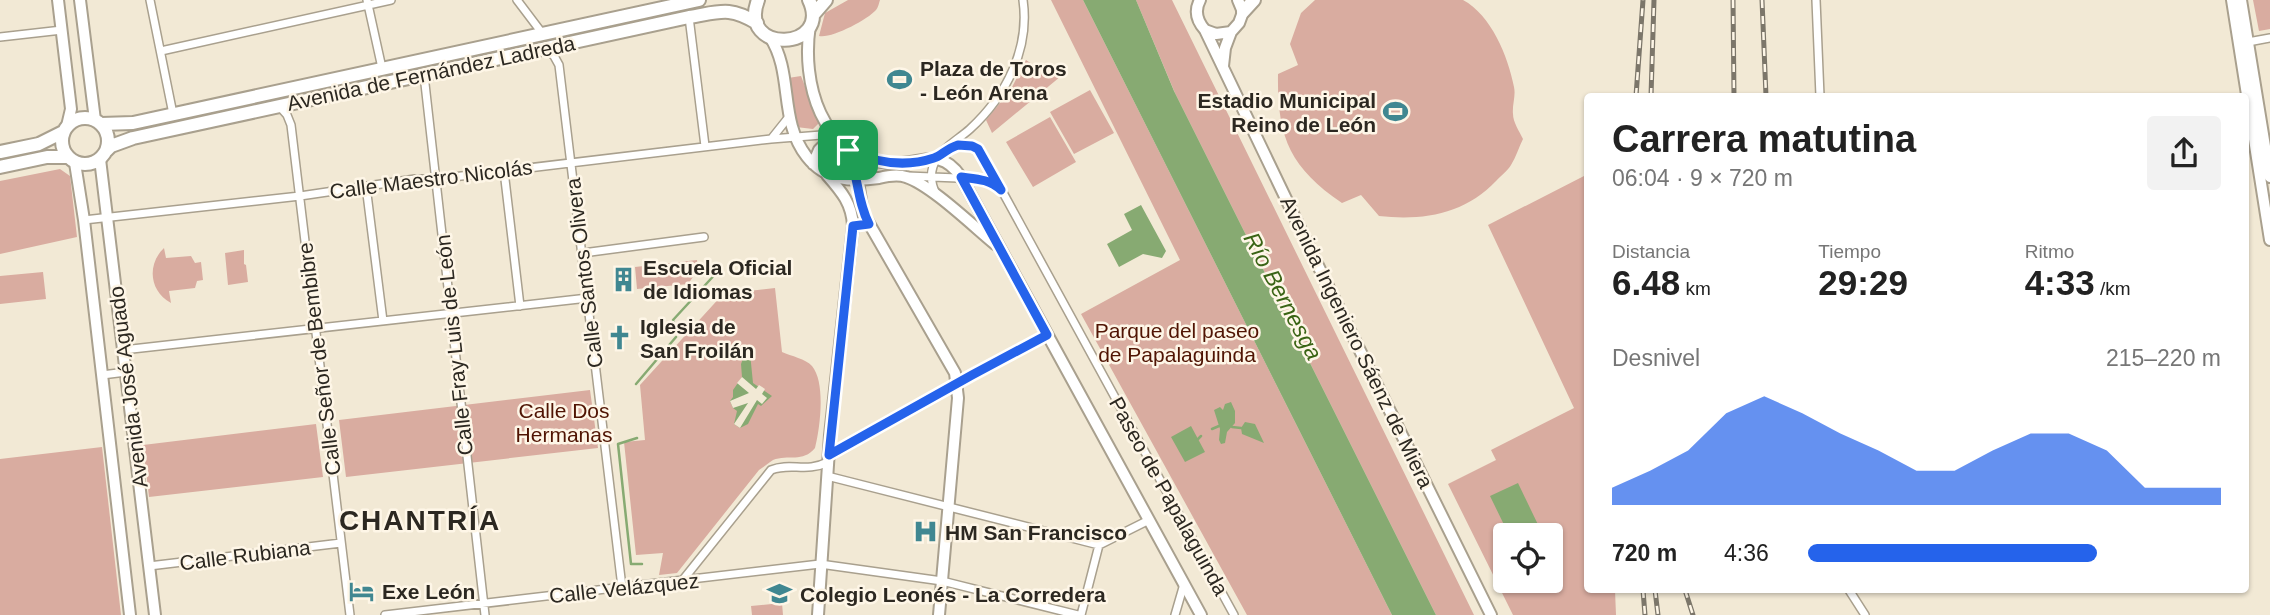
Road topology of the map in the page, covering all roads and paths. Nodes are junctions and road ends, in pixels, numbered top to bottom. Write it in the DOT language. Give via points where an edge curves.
graph roads {
  1 [pos="58,0"];
  2 [pos="80,0"];
  3 [pos="150,0"];
  4 [pos="391,0"];
  5 [pos="517,0"];
  6 [pos="699,0"];
  7 [pos="758,0"];
  8 [pos="809,0"];
  9 [pos="826,0"];
  10 [pos="1023,0"];
  11 [pos="1190,0"];
  12 [pos="1200,0"];
  13 [pos="1254,0"];
  14 [pos="1816,0"];
  15 [pos="2232,0"];
  16 [pos="2241,0"];
  17 [pos="368,3"];
  18 [pos="1240,6"];
  19 [pos="1197,12"];
  20 [pos="689,17"];
  21 [pos="811,20"];
  22 [pos="757,23"];
  23 [pos="62,30"];
  24 [pos="1205,30"];
  25 [pos="1231,32"];
  26 [pos="542,33"];
  27 [pos="0,37"];
  28 [pos="770,37"];
  29 [pos="2270,38"];
  30 [pos="2248,42"];
  31 [pos="545,49"];
  32 [pos="161,51"];
  33 [pos="382,68"];
  34 [pos="1223,69"];
  35 [pos="424,75"];
  36 [pos="1821,93"];
  37 [pos="2247,93"];
  38 [pos="279,106"];
  39 [pos="2249,107"];
  40 [pos="173,114"];
  41 [pos="789,118"];
  42 [pos="98,122"];
  43 [pos="65,129"];
  44 [pos="794,136"];
  45 [pos="775,138"];
  46 [pos="840,142"];
  47 [pos="705,146"];
  48 [pos="947,149"];
  49 [pos="0,152"];
  50 [pos="103,155"];
  51 [pos="937,158"];
  52 [pos="71,160"];
  53 [pos="571,163"];
  54 [pos="813,164"];
  55 [pos="0,167"];
  56 [pos="504,171"];
  57 [pos="827,176"];
  58 [pos="904,176"];
  59 [pos="931,176"];
  60 [pos="961,177"];
  61 [pos="2270,177"];
  62 [pos="436,179"];
  63 [pos="859,185"];
  64 [pos="366,186"];
  65 [pos="1001,190"];
  66 [pos="300,196"];
  67 [pos="937,197"];
  68 [pos="107,217"];
  69 [pos="84,220"];
  70 [pos="869,224"];
  71 [pos="853,226"];
  72 [pos="704,237"];
  73 [pos="2270,240"];
  74 [pos="1000,248"];
  75 [pos="583,253"];
  76 [pos="588,298"];
  77 [pos="520,306"];
  78 [pos="452,313"];
  79 [pos="383,321"];
  80 [pos="316,328"];
  81 [pos="1047,335"];
  82 [pos="123,350"];
  83 [pos="126,372"];
  84 [pos="102,375"];
  85 [pos="957,384"];
  86 [pos="829,458"];
  87 [pos="827,476"];
  88 [pos="949,507"];
  89 [pos="1149,520"];
  90 [pos="341,543"];
  91 [pos="1099,545"];
  92 [pos="820,564"];
  93 [pos="149,566"];
  94 [pos="682,581"];
  95 [pos="942,581"];
  96 [pos="1184,584"];
  97 [pos="622,587"];
  98 [pos="1851,593"];
  99 [pos="483,603"];
  100 [pos="131,615"];
  101 [pos="155,615"];
  102 [pos="349,615"];
  103 [pos="385,615"];
  104 [pos="485,615"];
  105 [pos="818,615"];
  106 [pos="939,615"];
  107 [pos="1079,615"];
  108 [pos="1175,615"];
  109 [pos="1201,615"];
  110 [pos="1234,615"];
  111 [pos="1491,615"];
  112 [pos="1865,615"];
  1 -- 23 [label="main road"];
  2 -- 42 [label="main road"];
  3 -- 32 [label="street"];
  4 -- 17 [label="street"];
  5 -- 26 [label="street"];
  6 -- 26 [label="highway, Avenida de Fernández Ladreda"];
  7 -- 22 [label="highway"];
  8 -- 21 [label="highway"];
  9 -- 21 [label="highway"];
  10 -- 48 [label="street" via="1020,54 1009,80 971,128"];
  11 -- 19 [label="main road"];
  12 -- 19 [label="main road"];
  13 -- 18 [label="highway"];
  14 -- 36 [label="street"];
  15 -- 37 [label="main road"];
  16 -- 30 [label="main road"];
  17 -- 32 [label="street"];
  17 -- 33 [label="street"];
  18 -- 25 [label="main road" via="1239,23"];
  19 -- 24 [label="main road, Avenida Ingeniero Sáenz de Miera"];
  20 -- 22 [label="highway, Avenida de Fernández Ladreda" via="731,11"];
  20 -- 31 [label="highway, Avenida de Fernández Ladreda"];
  20 -- 47 [label="street"];
  21 -- 28 [label="highway" via="801,36 792,40"];
  21 -- 46 [label="main road" via="807,71 820,109"];
  22 -- 28 [label="highway"];
  23 -- 27 [label="street"];
  23 -- 43 [label="main road" via="71,108"];
  24 -- 25 [label="main road"];
  24 -- 34 [label="main road, Avenida Ingeniero Sáenz de Miera"];
  25 -- 34 [label="main road"];
  26 -- 33 [label="highway, Avenida de Fernández Ladreda"];
  28 -- 41 [label="main road" via="783,68"];
  29 -- 30 [label="street"];
  30 -- 61 [label="main road"];
  31 -- 35 [label="highway, Avenida de Fernández Ladreda"];
  31 -- 53 [label="street, Calle Santos Olivera" via="559,65"];
  32 -- 40 [label="street"];
  33 -- 40 [label="highway, Avenida de Fernández Ladreda"];
  34 -- 111 [label="main road, Avenida Ingeniero Sáenz de Miera"];
  35 -- 38 [label="highway, Avenida de Fernández Ladreda"];
  35 -- 62 [label="street, Calle Fray Luis de León"];
  38 -- 50 [label="highway, Avenida de Fernández Ladreda" via="133,138 111,146"];
  38 -- 66 [label="street, Calle Señor de Bembibre" via="291,125"];
  39 -- 73 [label="main road"];
  40 -- 42 [label="highway, Avenida de Fernández Ladreda" via="120,125"];
  41 -- 44 [label="main road"];
  41 -- 45 [label="street"];
  42 -- 43 [label="highway" via="76,120"];
  42 -- 50 [label="highway" via="107,137"];
  43 -- 49 [label="highway" via="39,144"];
  43 -- 52 [label="highway" via="62,146"];
  44 -- 45 [label="street, Calle Maestro Nicolás"];
  44 -- 46 [label="street, Calle Maestro Nicolás"];
  44 -- 54 [label="main road"];
  45 -- 47 [label="street, Calle Maestro Nicolás"];
  46 -- 51 [label="main road" via="863,157 886,163"];
  46 -- 54 [label="main road" via="825,144"];
  46 -- 63 [label="main road"];
  47 -- 53 [label="street, Calle Maestro Nicolás"];
  48 -- 51 [label="street"];
  48 -- 65 [label="street, Paseo de Papalaguinda" via="958,145 978,149"];
  50 -- 52 [label="highway" via="89,164"];
  50 -- 68 [label="main road, Avenida José Aguado"];
  51 -- 59 [label="street"];
  51 -- 60 [label="main road" via="953,166"];
  52 -- 55 [label="highway" via="47,157"];
  52 -- 69 [label="main road, Avenida José Aguado"];
  53 -- 56 [label="street, Calle Maestro Nicolás"];
  53 -- 75 [label="street, Calle Santos Olivera"];
  54 -- 57 [label="main road"];
  56 -- 62 [label="street, Calle Maestro Nicolás"];
  56 -- 77 [label="street"];
  57 -- 63 [label="main road"];
  57 -- 71 [label="main road" via="849,204"];
  58 -- 59 [label="street"];
  58 -- 63 [label="main road"];
  58 -- 67 [label="main road"];
  59 -- 60 [label="street"];
  59 -- 67 [label="street"];
  60 -- 65 [label="street" via="983,179"];
  60 -- 74 [label="main road"];
  62 -- 64 [label="street, Calle Maestro Nicolás"];
  62 -- 78 [label="street, Calle Fray Luis de León"];
  63 -- 70 [label="main road"];
  64 -- 66 [label="street, Calle Maestro Nicolás"];
  64 -- 79 [label="street"];
  65 -- 110 [label="street, Paseo de Papalaguinda"];
  66 -- 68 [label="street, Calle Maestro Nicolás"];
  66 -- 80 [label="street, Calle Señor de Bembibre"];
  67 -- 74 [label="main road"];
  68 -- 69 [label="street, Calle Maestro Nicolás"];
  68 -- 82 [label="main road, Avenida José Aguado"];
  69 -- 84 [label="main road, Avenida José Aguado"];
  70 -- 71 [label="street"];
  70 -- 85 [label="main road" via="956,373"];
  71 -- 86 [label="main road"];
  72 -- 75 [label="street"];
  74 -- 81 [label="main road"];
  75 -- 76 [label="street, Calle Santos Olivera"];
  76 -- 77 [label="street"];
  76 -- 97 [label="street, Calle Santos Olivera"];
  77 -- 78 [label="street"];
  78 -- 79 [label="street"];
  78 -- 99 [label="street, Calle Fray Luis de León"];
  79 -- 80 [label="street"];
  80 -- 82 [label="street"];
  80 -- 90 [label="street, Calle Señor de Bembibre"];
  81 -- 85 [label="street"];
  81 -- 89 [label="main road"];
  82 -- 83 [label="main road, Avenida José Aguado"];
  83 -- 84 [label="street"];
  83 -- 93 [label="main road, Avenida José Aguado"];
  84 -- 100 [label="main road, Avenida José Aguado"];
  85 -- 86 [label="street"];
  85 -- 88 [label="main road"];
  86 -- 87 [label="main road"];
  86 -- 94 [label="street" via="816,468 771,470"];
  87 -- 88 [label="street"];
  87 -- 92 [label="main road"];
  88 -- 91 [label="street"];
  88 -- 95 [label="main road"];
  89 -- 91 [label="street"];
  89 -- 96 [label="main road"];
  90 -- 93 [label="street, Calle Rubiana"];
  90 -- 102 [label="street, Calle Señor de Bembibre"];
  91 -- 107 [label="street"];
  92 -- 94 [label="street, Calle Velázquez"];
  92 -- 95 [label="street, Calle Velázquez"];
  92 -- 105 [label="main road"];
  93 -- 101 [label="main road, Avenida José Aguado"];
  94 -- 97 [label="street, Calle Velázquez"];
  95 -- 106 [label="main road"];
  95 -- 107 [label="street, Calle Velázquez"];
  96 -- 108 [label="street"];
  96 -- 109 [label="main road"];
  97 -- 99 [label="street, Calle Velázquez"];
  98 -- 112 [label="street"];
  99 -- 103 [label="street, Calle Velázquez"];
  99 -- 104 [label="street, Calle Fray Luis de León"];
}
